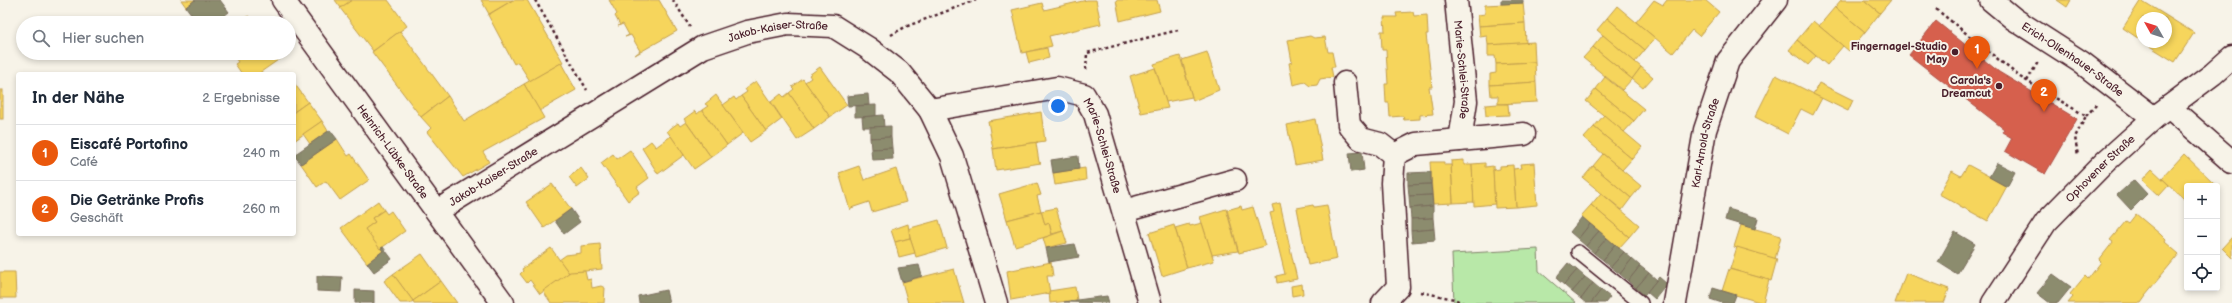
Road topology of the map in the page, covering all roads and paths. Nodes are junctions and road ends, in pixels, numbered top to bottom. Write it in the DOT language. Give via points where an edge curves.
graph roads {
  1 [pos="283,0"];
  2 [pos="535,0"];
  3 [pos="673,0"];
  4 [pos="976,0"];
  5 [pos="1456,0"];
  6 [pos="1776,0"];
  7 [pos="1992,0"];
  8 [pos="1936,9"];
  9 [pos="295,16"];
  10 [pos="296,18"];
  11 [pos="1178,30"];
  12 [pos="703,47"];
  13 [pos="868,48"];
  14 [pos="2232,57"];
  15 [pos="1345,83"];
  16 [pos="1084,95"];
  17 [pos="930,110"];
  18 [pos="599,111"];
  19 [pos="2162,112"];
  20 [pos="1524,134"];
  21 [pos="1460,140"];
  22 [pos="1394,155"];
  23 [pos="2232,162"];
  24 [pos="2090,178"];
  25 [pos="1236,180"];
  26 [pos="1124,211"];
  27 [pos="437,212"];
  28 [pos="1578,252"];
  29 [pos="1398,287"];
  30 [pos="503,303"];
  31 [pos="996,303"];
  32 [pos="1150,303"];
  33 [pos="1383,303"];
  34 [pos="1463,303"];
  35 [pos="1641,303"];
  36 [pos="1676,303"];
  37 [pos="1993,303"];
  1 -- 9 [label="street, Heinrich-Lübke-Straße"];
  2 -- 18 [label="path"];
  3 -- 12 [label="path"];
  4 -- 13 [label="path" via="905,27"];
  5 -- 21 [label="street, Marie-Schlei-Straße" via="1466,101"];
  6 -- 36 [label="street, Karl-Arnold-Straße" via="1728,61 1705,130"];
  7 -- 19 [label="street, Erich-Ollenhauer-Straße" via="2014,19 2097,74"];
  8 -- 24 [label="path" via="2020,76 2086,116 2075,137 2078,157"];
  10 -- 27 [label="street, Heinrich-Lübke-Straße"];
  11 -- 16 [label="path" via="1087,53"];
  12 -- 13 [label="street, Jakob-Kaiser-Straße" via="747,32 788,24 832,26"];
  12 -- 18 [label="street, Jakob-Kaiser-Straße"];
  13 -- 17 [label="street, Jakob-Kaiser-Straße" via="899,72"];
  14 -- 19 [label="street, Ophovener Straße"];
  15 -- 22 [label="street" via="1349,125 1361,140 1380,144"];
  16 -- 17 [label="street, Marie-Schlei-Straße" via="1057,88"];
  16 -- 26 [label="street, Marie-Schlei-Straße" via="1095,114"];
  17 -- 31 [label="street, Jakob-Kaiser-Straße" via="952,156"];
  18 -- 27 [label="street, Jakob-Kaiser-Straße"];
  19 -- 23 [label="street, Erich-Ollenhauer-Straße"];
  19 -- 24 [label="street, Ophovener Straße"];
  20 -- 21 [label="street"];
  21 -- 22 [label="street" via="1416,144"];
  22 -- 29 [label="street" via="1392,183"];
  24 -- 37 [label="street, Ophovener Straße" via="2046,222"];
  25 -- 26 [label="street"];
  26 -- 32 [label="street, Marie-Schlei-Straße"];
  27 -- 30 [label="street, Heinrich-Lübke-Straße"];
  28 -- 35 [label="lane"];
  29 -- 33 [label="street"];
  29 -- 34 [label="path"];
}
